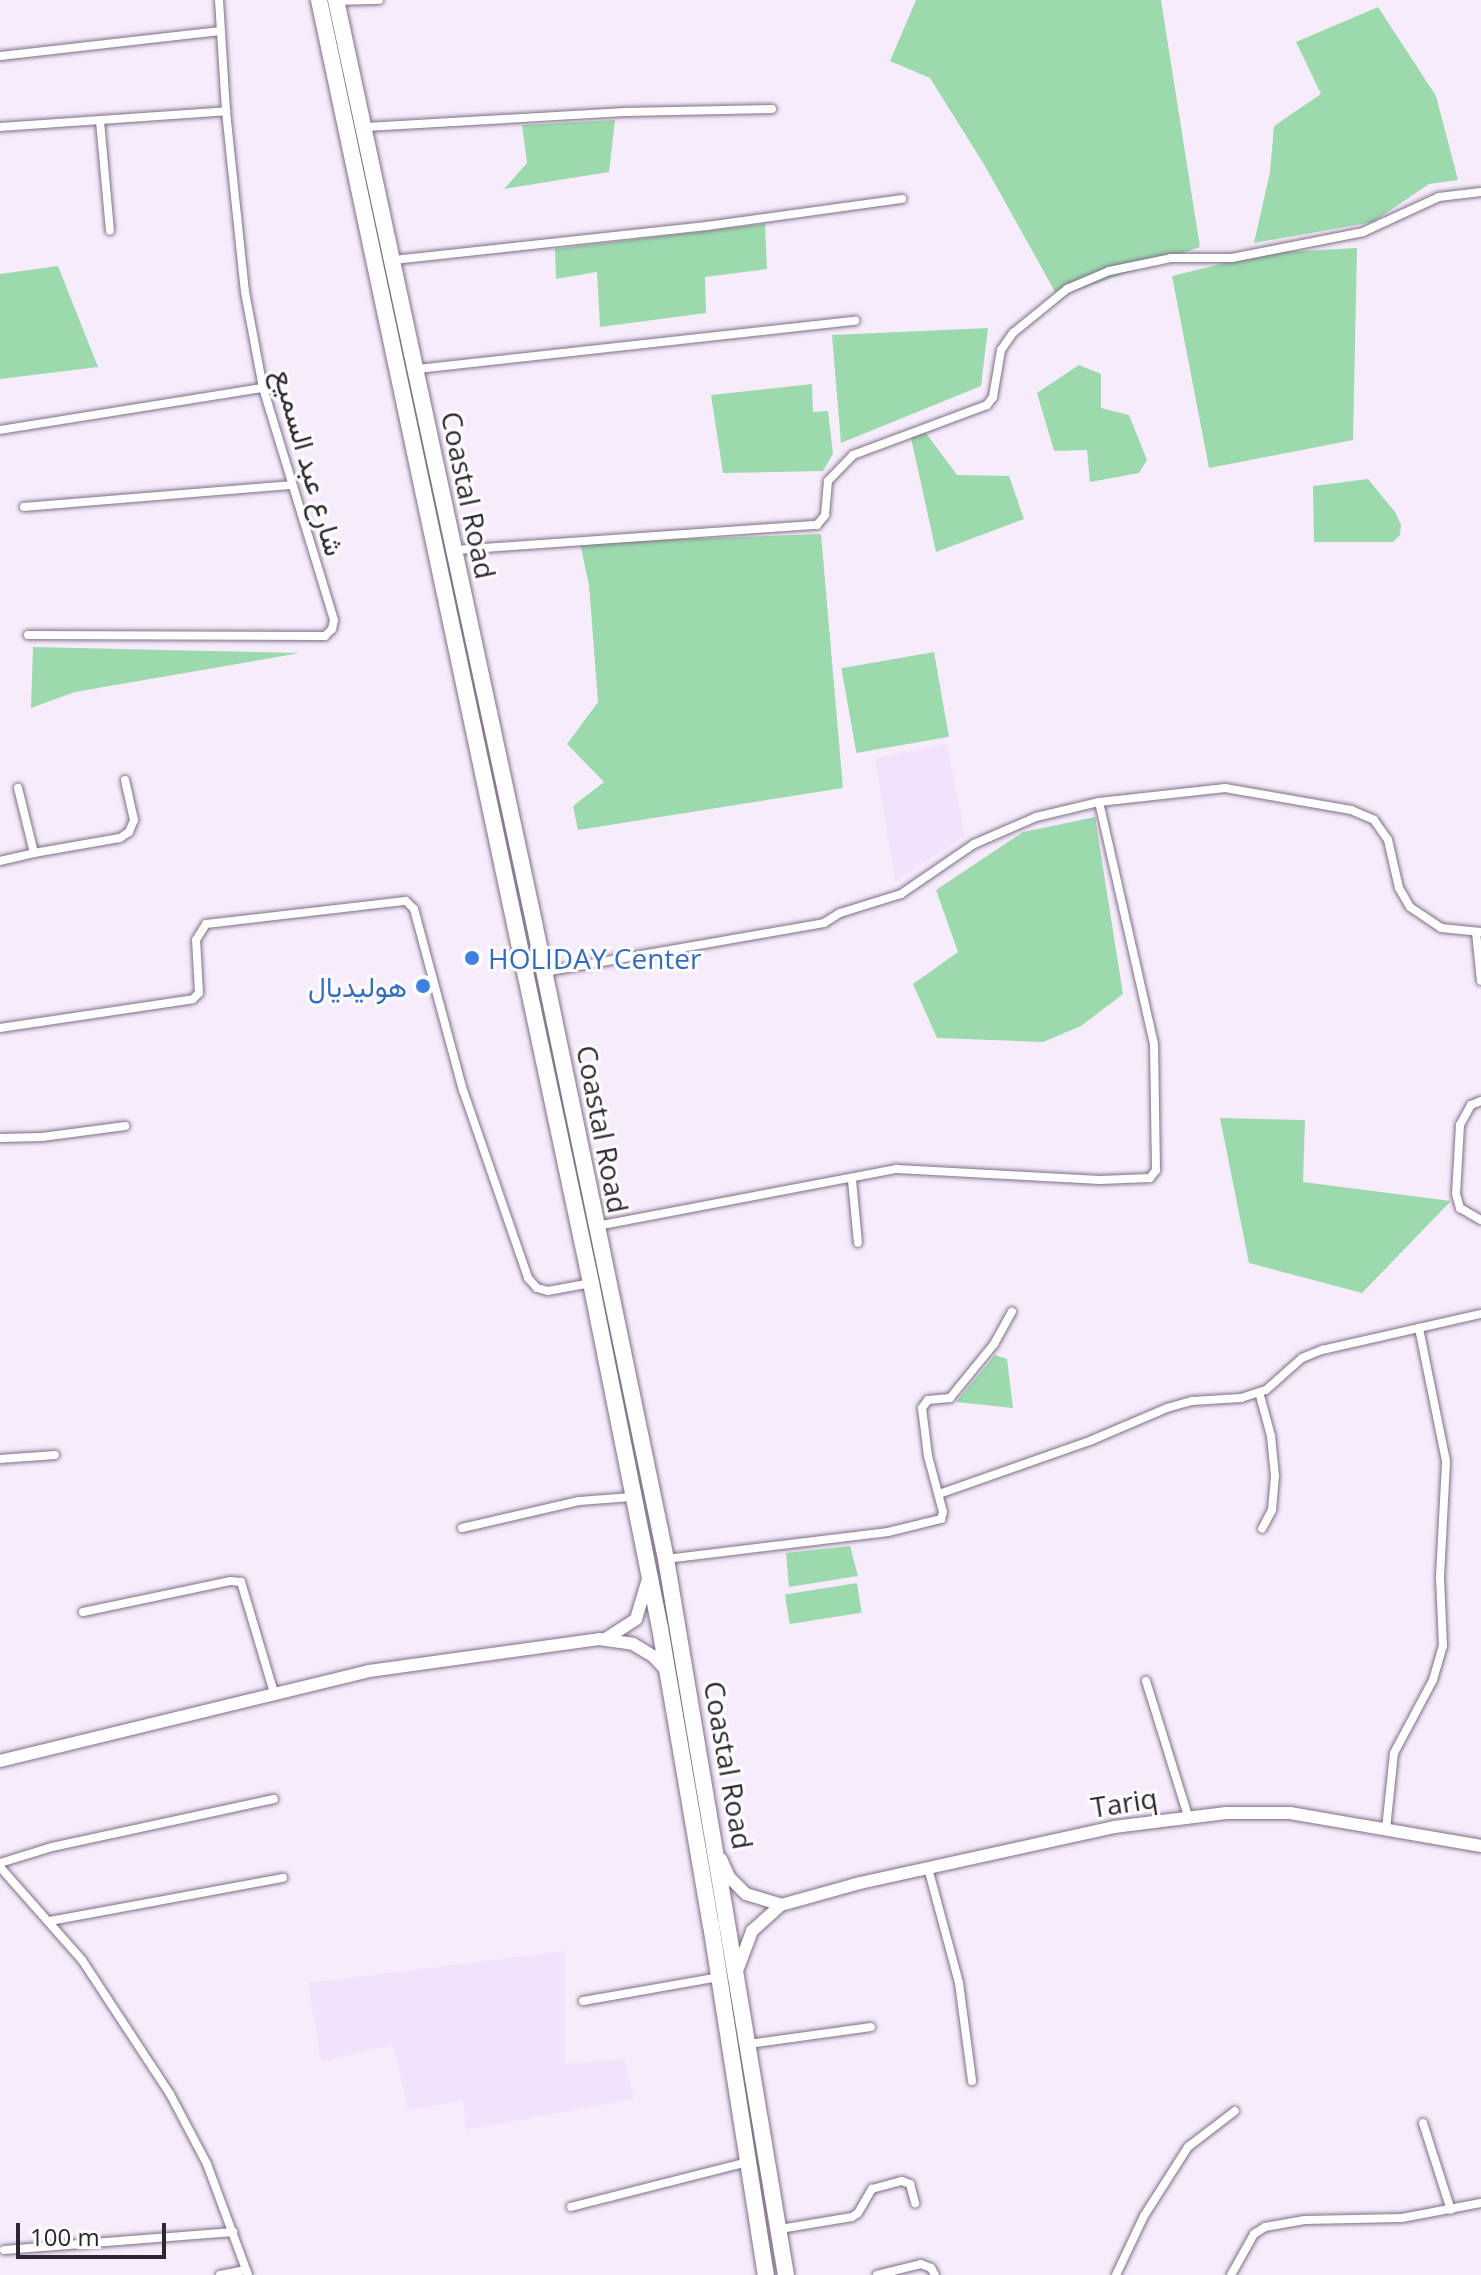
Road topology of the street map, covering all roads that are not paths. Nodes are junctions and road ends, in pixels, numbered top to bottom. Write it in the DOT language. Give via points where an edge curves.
graph roads {
  1 [pos="219,0"];
  2 [pos="319,0"];
  3 [pos="336,0"];
  4 [pos="379,0"];
  5 [pos="221,31"];
  6 [pos="0,56"];
  7 [pos="772,109"];
  8 [pos="226,111"];
  9 [pos="100,121"];
  10 [pos="0,127"];
  11 [pos="366,127"];
  12 [pos="1481,193"];
  13 [pos="902,199"];
  14 [pos="110,231"];
  15 [pos="393,260"];
  16 [pos="855,321"];
  17 [pos="417,369"];
  18 [pos="263,388"];
  19 [pos="0,430"];
  20 [pos="292,485"];
  21 [pos="24,507"];
  22 [pos="454,550"];
  23 [pos="28,635"];
  24 [pos="125,780"];
  25 [pos="18,788"];
  26 [pos="1099,802"];
  27 [pos="34,853"];
  28 [pos="0,861"];
  29 [pos="1479,932"];
  30 [pos="544,972"];
  31 [pos="1481,981"];
  32 [pos="0,1028"];
  33 [pos="1481,1101"];
  34 [pos="125,1126"];
  35 [pos="0,1138"];
  36 [pos="852,1180"];
  37 [pos="1481,1220"];
  38 [pos="596,1226"];
  39 [pos="858,1243"];
  40 [pos="591,1283"];
  41 [pos="1012,1312"];
  42 [pos="1481,1314"];
  43 [pos="1419,1328"];
  44 [pos="1259,1392"];
  45 [pos="55,1455"];
  46 [pos="0,1459"];
  47 [pos="939,1494"];
  48 [pos="632,1497"];
  49 [pos="462,1528"];
  50 [pos="1262,1529"];
  51 [pos="666,1559"];
  52 [pos="649,1579"];
  53 [pos="83,1612"];
  54 [pos="604,1639"];
  55 [pos="668,1672"];
  56 [pos="1146,1681"];
  57 [pos="274,1693"];
  58 [pos="0,1761"];
  59 [pos="274,1799"];
  60 [pos="1188,1816"];
  61 [pos="1386,1829"];
  62 [pos="1481,1846"];
  63 [pos="718,1853"];
  64 [pos="0,1865"];
  65 [pos="928,1868"];
  66 [pos="283,1878"];
  67 [pos="781,1905"];
  68 [pos="50,1921"];
  69 [pos="737,1971"];
  70 [pos="719,1977"];
  71 [pos="583,2001"];
  72 [pos="871,2027"];
  73 [pos="749,2044"];
  74 [pos="972,2081"];
  75 [pos="1235,2111"];
  76 [pos="1423,2123"];
  77 [pos="747,2162"];
  78 [pos="915,2203"];
  79 [pos="1481,2203"];
  80 [pos="571,2207"];
  81 [pos="1451,2210"];
  82 [pos="780,2229"];
  83 [pos="233,2232"];
  84 [pos="4,2250"];
  85 [pos="247,2272"];
  86 [pos="220,2275"];
  87 [pos="766,2275"];
  88 [pos="786,2275"];
  89 [pos="877,2275"];
  90 [pos="935,2275"];
  91 [pos="1116,2275"];
  92 [pos="1231,2275"];
  1 -- 5 [label="street, شارع عبد السميع"];
  2 -- 40 [label="highway, Coastal Road"];
  3 -- 4 [label="street"];
  3 -- 11 [label="highway, Coastal Road"];
  5 -- 6 [label="street"];
  5 -- 8 [label="street, شارع عبد السميع"];
  7 -- 11 [label="street"];
  8 -- 9 [label="street"];
  8 -- 18 [label="street, شارع عبد السميع" via="245,292"];
  9 -- 10 [label="street"];
  9 -- 14 [label="street"];
  11 -- 15 [label="highway, Coastal Road"];
  12 -- 22 [label="street" via="1439,197 1363,232 1232,258 1171,258 1109,271 1067,289 1013,333 1001,350 987,405 853,455 828,481 825,515 817,525"];
  13 -- 15 [label="street" via="663,232"];
  15 -- 17 [label="highway, Coastal Road"];
  16 -- 17 [label="street"];
  17 -- 22 [label="highway, Coastal Road"];
  18 -- 19 [label="street"];
  18 -- 20 [label="street, شارع عبد السميع"];
  20 -- 21 [label="street"];
  20 -- 23 [label="street, شارع عبد السميع" via="334,620 325,636"];
  22 -- 30 [label="highway, Coastal Road"];
  24 -- 27 [label="street" via="134,820 129,832"];
  25 -- 27 [label="street"];
  26 -- 29 [label="street" via="1225,788 1351,810 1383,829 1399,888 1410,907 1441,928"];
  26 -- 30 [label="street" via="1036,817 974,844 901,894 824,923"];
  26 -- 36 [label="street" via="1154,1044 1154,1175 1100,1180 922,1168"];
  27 -- 28 [label="street"];
  29 -- 31 [label="street"];
  30 -- 38 [label="highway, Coastal Road"];
  32 -- 40 [label="street" via="193,999 199,993 196,940 206,924 406,901 414,909 463,1090 528,1278 548,1291"];
  33 -- 37 [label="street" via="1471,1105 1460,1125 1456,1194 1460,1208"];
  34 -- 35 [label="street"];
  36 -- 38 [label="street"];
  36 -- 39 [label="street"];
  38 -- 51 [label="highway, Coastal Road"];
  40 -- 48 [label="highway, Coastal Road"];
  41 -- 47 [label="street" via="999,1337 950,1398 924,1403 923,1430"];
  42 -- 43 [label="street"];
  43 -- 44 [label="street" via="1302,1358"];
  43 -- 61 [label="street" via="1446,1461 1443,1646 1433,1680 1394,1753"];
  44 -- 47 [label="street" via="1167,1408"];
  44 -- 50 [label="street" via="1275,1476 1272,1510"];
  45 -- 46 [label="street"];
  47 -- 51 [label="street" via="943,1516 936,1521 888,1532"];
  48 -- 49 [label="street" via="579,1501"];
  48 -- 52 [label="highway, Coastal Road"];
  51 -- 63 [label="highway, Coastal Road"];
  52 -- 54 [label="main road" via="636,1619"];
  52 -- 55 [label="highway, Coastal Road"];
  53 -- 57 [label="street" via="241,1582"];
  54 -- 55 [label="main road" via="639,1647"];
  54 -- 57 [label="main road" via="369,1671"];
  55 -- 70 [label="highway, Coastal Road"];
  56 -- 60 [label="street"];
  57 -- 58 [label="main road"];
  59 -- 64 [label="street" via="52,1847"];
  60 -- 61 [label="main road, Tariq" via="1290,1813"];
  60 -- 65 [label="main road, Tariq" via="1068,1835"];
  61 -- 62 [label="main road, Tariq"];
  63 -- 67 [label="main road" via="729,1877 746,1894"];
  63 -- 69 [label="highway, Coastal Road"];
  64 -- 68 [label="street"];
  65 -- 67 [label="main road, Tariq"];
  65 -- 74 [label="street" via="959,1983"];
  66 -- 68 [label="street"];
  67 -- 69 [label="main road" via="752,1931"];
  68 -- 83 [label="street" via="82,1960 170,2094 207,2164"];
  69 -- 73 [label="highway, Coastal Road"];
  70 -- 71 [label="street"];
  70 -- 77 [label="highway, Coastal Road"];
  72 -- 73 [label="street"];
  73 -- 82 [label="highway, Coastal Road"];
  75 -- 91 [label="street" via="1188,2147 1144,2216"];
  76 -- 81 [label="street"];
  77 -- 80 [label="street"];
  77 -- 87 [label="highway, Coastal Road"];
  78 -- 82 [label="street" via="910,2184 902,2181 869,2191 852,2217"];
  79 -- 81 [label="street"];
  81 -- 92 [label="street" via="1265,2227 1254,2234"];
  82 -- 88 [label="highway, Coastal Road"];
  83 -- 84 [label="street"];
  83 -- 85 [label="street"];
  85 -- 86 [label="street"];
  89 -- 90 [label="street" via="921,2264"];
}
